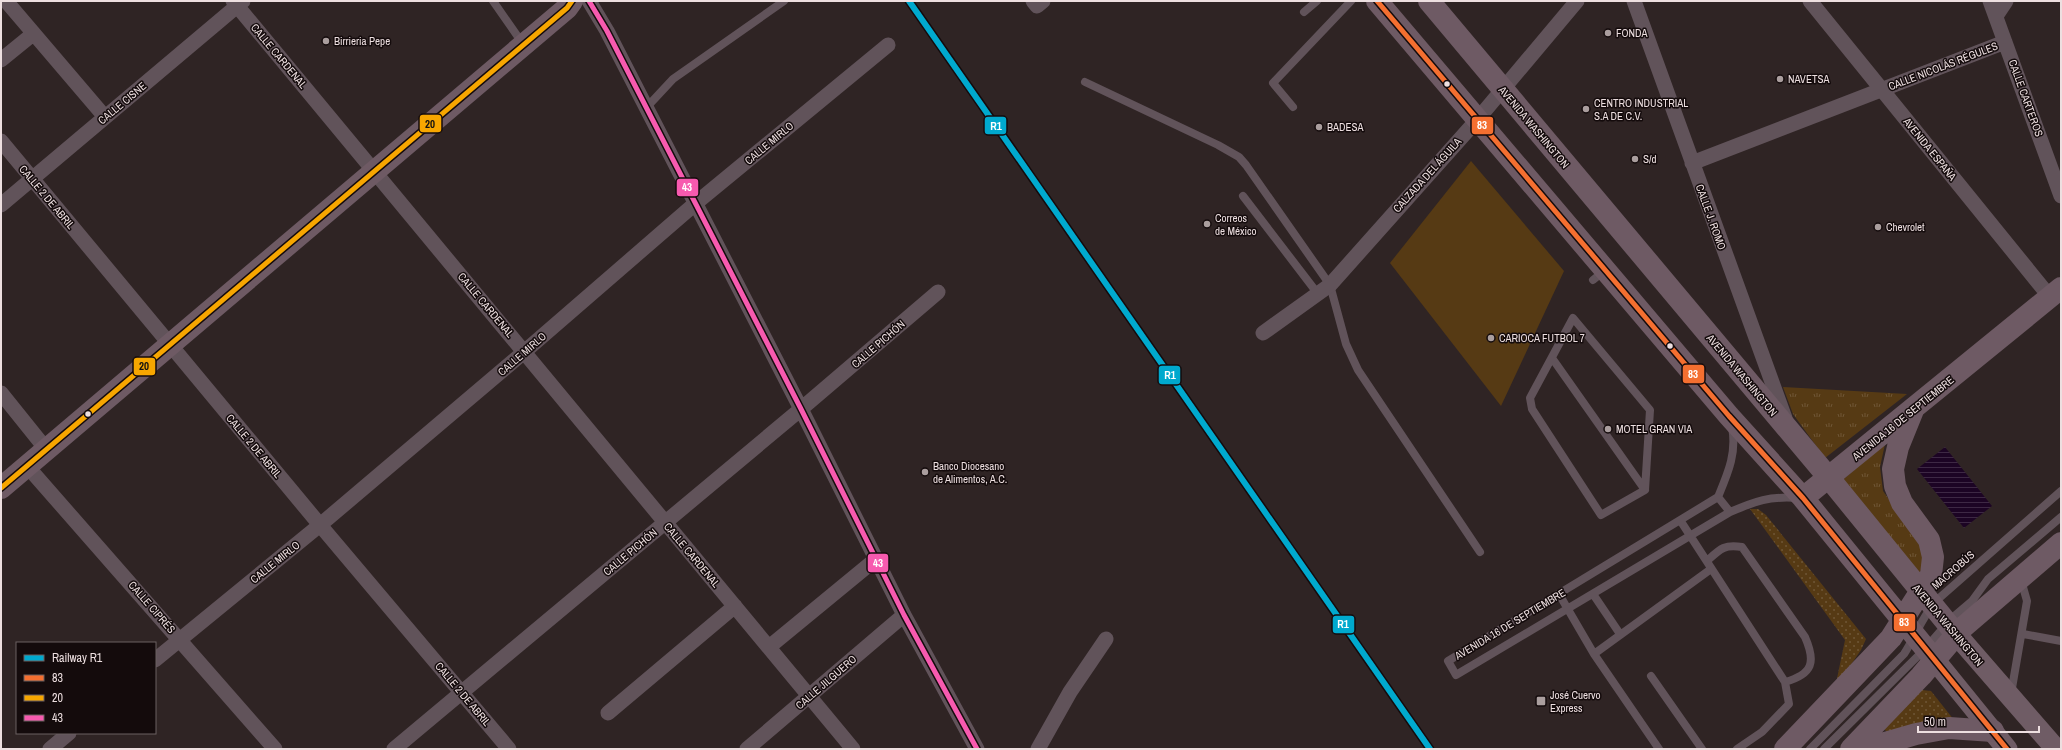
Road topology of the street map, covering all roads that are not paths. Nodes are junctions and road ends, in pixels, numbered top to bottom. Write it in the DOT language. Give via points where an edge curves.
graph roads {
  1 [pos="6,1"];
  2 [pos="494,1"];
  3 [pos="784,1"];
  4 [pos="1033,1"];
  5 [pos="1044,1"];
  6 [pos="1317,1"];
  7 [pos="1351,1"];
  8 [pos="1377,1"];
  9 [pos="1429,1"];
  10 [pos="1577,1"];
  11 [pos="1634,1"];
  12 [pos="1810,1"];
  13 [pos="1990,1"];
  14 [pos="2006,1"];
  15 [pos="238,3"];
  16 [pos="581,3"];
  17 [pos="1304,12"];
  18 [pos="1996,16"];
  19 [pos="33,34"];
  20 [pos="2005,42"];
  21 [pos="523,45"];
  22 [pos="888,45"];
  23 [pos="1,60"];
  24 [pos="1085,82"];
  25 [pos="1502,89"];
  26 [pos="1882,90"];
  27 [pos="1293,107"];
  28 [pos="646,108"];
  29 [pos="105,117"];
  30 [pos="1477,120"];
  31 [pos="1,141"];
  32 [pos="1692,163"];
  33 [pos="375,171"];
  34 [pos="32,179"];
  35 [pos="1243,196"];
  36 [pos="2061,196"];
  37 [pos="696,203"];
  38 [pos="1,205"];
  39 [pos="1330,286"];
  40 [pos="938,292"];
  41 [pos="2056,292"];
  42 [pos="1318,294"];
  43 [pos="1263,333"];
  44 [pos="170,345"];
  45 [pos="524,352"];
  46 [pos="1552,358"];
  47 [pos="1,393"];
  48 [pos="801,409"];
  49 [pos="1913,410"];
  50 [pos="1729,416"];
  51 [pos="1790,432"];
  52 [pos="46,449"];
  53 [pos="27,466"];
  54 [pos="1829,478"];
  55 [pos="1,488"];
  56 [pos="1645,490"];
  57 [pos="2061,492"];
  58 [pos="1718,497"];
  59 [pos="1802,498"];
  60 [pos="1730,512"];
  61 [pos="2061,517"];
  62 [pos="1680,520"];
  63 [pos="666,522"];
  64 [pos="320,525"];
  65 [pos="1690,536"];
  66 [pos="2061,542"];
  67 [pos="1480,552"];
  68 [pos="876,559"];
  69 [pos="1707,561"];
  70 [pos="1711,569"];
  71 [pos="2020,578"];
  72 [pos="1559,594"];
  73 [pos="1593,594"];
  74 [pos="1926,599"];
  75 [pos="734,606"];
  76 [pos="1567,609"];
  77 [pos="904,615"];
  78 [pos="1951,629"];
  79 [pos="1620,634"];
  80 [pos="2023,634"];
  81 [pos="180,639"];
  82 [pos="1106,639"];
  83 [pos="2061,641"];
  84 [pos="1919,642"];
  85 [pos="768,647"];
  86 [pos="1594,654"];
  87 [pos="156,659"];
  88 [pos="1651,676"];
  89 [pos="1785,682"];
  90 [pos="462,693"];
  91 [pos="2007,695"];
  92 [pos="810,696"];
  93 [pos="608,713"];
  94 [pos="1993,731"];
  95 [pos="68,734"];
  96 [pos="1916,734"];
  97 [pos="50,749"];
  98 [pos="275,749"];
  99 [pos="394,749"];
  100 [pos="509,749"];
  101 [pos="747,749"];
  102 [pos="853,749"];
  103 [pos="977,749"];
  104 [pos="1038,749"];
  105 [pos="1659,749"];
  106 [pos="1702,749"];
  107 [pos="1737,749"];
  108 [pos="1785,749"];
  109 [pos="1810,749"];
  110 [pos="1824,749"];
  111 [pos="1851,749"];
  112 [pos="1864,749"];
  113 [pos="1896,749"];
  114 [pos="2007,749"];
  115 [pos="2056,749"];
  1 -- 19 [label="street"];
  2 -- 21 [label="lane"];
  3 -- 28 [label="lane" via="673,79"];
  4 -- 5 [label="street" via="1037,6"];
  6 -- 17 [label="lane"];
  7 -- 27 [label="lane" via="1273,83"];
  8 -- 30 [label="main road"];
  9 -- 25 [label="main road, AVENIDA WASHINGTON"];
  10 -- 25 [label="street, CALZADA DEL ÁGUILA"];
  11 -- 32 [label="street, CALLE J. ROMO"];
  12 -- 26 [label="street, AVENIDA ESPAÑA"];
  13 -- 18 [label="street, CALLE CARTEROS"];
  14 -- 18 [label="street"];
  15 -- 29 [label="street, CALLE CISNE"];
  15 -- 33 [label="street, CALLE CARDENAL"];
  16 -- 21 [label="main road"];
  16 -- 28 [label="street"];
  18 -- 20 [label="street, CALLE CARTEROS"];
  19 -- 23 [label="street"];
  19 -- 29 [label="street"];
  20 -- 26 [label="street, CALLE NICOLÁS RÉGULES"];
  20 -- 36 [label="street, CALLE CARTEROS"];
  21 -- 33 [label="main road"];
  22 -- 37 [label="street, CALLE MIRLO"];
  24 -- 39 [label="lane" via="1218,144 1239,157"];
  25 -- 30 [label="street, CALZADA DEL ÁGUILA"];
  25 -- 51 [label="main road, AVENIDA WASHINGTON"];
  26 -- 32 [label="street, CALLE NICOLÁS RÉGULES"];
  26 -- 41 [label="street, AVENIDA ESPAÑA"];
  28 -- 37 [label="street"];
  29 -- 34 [label="street, CALLE CISNE"];
  30 -- 39 [label="street, CALZADA DEL ÁGUILA"];
  30 -- 50 [label="main road" via="1599,275"];
  31 -- 34 [label="street, CALLE 2 DE ABRIL"];
  32 -- 51 [label="street, CALLE J. ROMO"];
  33 -- 44 [label="main road"];
  33 -- 45 [label="street, CALLE CARDENAL"];
  34 -- 38 [label="street, CALLE CISNE"];
  34 -- 44 [label="street, CALLE 2 DE ABRIL"];
  35 -- 42 [label="lane"];
  37 -- 45 [label="street, CALLE MIRLO"];
  37 -- 48 [label="street"];
  39 -- 42 [label="street, CALZADA DEL ÁGUILA"];
  39 -- 67 [label="lane" via="1346,344 1358,370"];
  40 -- 48 [label="street, CALLE PICHÓN"];
  41 -- 49 [label="main road, AVENIDA 16 DE SEPTIEMBRE"];
  42 -- 43 [label="street, CALZADA DEL ÁGUILA"];
  44 -- 52 [label="main road"];
  44 -- 64 [label="street, CALLE 2 DE ABRIL"];
  45 -- 63 [label="street, CALLE CARDENAL"];
  45 -- 64 [label="street, CALLE MIRLO"];
  46 -- 56 [label="lane"];
  46 -- 56 [label="lane" via="1530,398 1532,410 1601,515"];
  46 -- 56 [label="lane" via="1573,318 1650,410"];
  47 -- 52 [label="street"];
  48 -- 63 [label="street, CALLE PICHÓN"];
  48 -- 68 [label="street"];
  49 -- 54 [label="main road, AVENIDA 16 DE SEPTIEMBRE"];
  49 -- 74 [label="main road" via="1898,447 1893,469 1895,486 1902,503 1929,540 1933,557"];
  50 -- 58 [label="lane" via="1734,441 1733,455 1728,475"];
  50 -- 59 [label="main road"];
  51 -- 54 [label="main road, AVENIDA WASHINGTON"];
  52 -- 53 [label="main road"];
  53 -- 55 [label="main road"];
  53 -- 81 [label="street, CALLE CIPRÉS"];
  54 -- 59 [label="main road, AVENIDA 16 DE SEPTIEMBRE"];
  54 -- 74 [label="main road, AVENIDA WASHINGTON"];
  57 -- 74 [label="lane, MACROBÚS"];
  58 -- 60 [label="lane"];
  58 -- 62 [label="lane, AVENIDA 16 DE SEPTIEMBRE"];
  59 -- 60 [label="lane, AVENIDA 16 DE SEPTIEMBRE" via="1757,500"];
  59 -- 84 [label="main road"];
  60 -- 65 [label="lane, AVENIDA 16 DE SEPTIEMBRE"];
  61 -- 78 [label="lane" via="1988,579"];
  62 -- 65 [label="lane"];
  62 -- 72 [label="lane, AVENIDA 16 DE SEPTIEMBRE"];
  63 -- 75 [label="street, CALLE CARDENAL"];
  63 -- 90 [label="street, CALLE PICHÓN"];
  64 -- 81 [label="street, CALLE MIRLO"];
  64 -- 90 [label="street, CALLE 2 DE ABRIL"];
  65 -- 69 [label="lane"];
  65 -- 73 [label="lane, AVENIDA 16 DE SEPTIEMBRE"];
  66 -- 71 [label="main road"];
  68 -- 77 [label="street"];
  68 -- 85 [label="street"];
  69 -- 70 [label="lane"];
  69 -- 89 [label="lane" via="1719,549 1730,545 1742,547 1805,638 1812,654 1810,665 1797,679"];
  70 -- 79 [label="lane"];
  70 -- 89 [label="lane"];
  71 -- 78 [label="main road"];
  71 -- 80 [label="lane" via="2027,601"];
  72 -- 76 [label="lane"];
  72 -- 76 [label="lane, AVENIDA 16 DE SEPTIEMBRE" via="1448,662 1456,675"];
  73 -- 76 [label="lane, AVENIDA 16 DE SEPTIEMBRE"];
  73 -- 79 [label="lane"];
  74 -- 78 [label="main road, AVENIDA WASHINGTON"];
  74 -- 84 [label="main road"];
  75 -- 85 [label="street, CALLE CARDENAL"];
  75 -- 93 [label="street"];
  76 -- 86 [label="lane"];
  77 -- 92 [label="street, CALLE JILGUERO"];
  77 -- 103 [label="street"];
  78 -- 84 [label="main road"];
  78 -- 91 [label="main road, AVENIDA WASHINGTON"];
  79 -- 86 [label="lane"];
  80 -- 83 [label="lane"];
  80 -- 91 [label="lane" via="2012,688"];
  81 -- 87 [label="street, CALLE MIRLO"];
  81 -- 98 [label="street, CALLE CIPRÉS"];
  82 -- 104 [label="street" via="1070,692"];
  84 -- 94 [label="main road"];
  84 -- 108 [label="main road" via="1891,638"];
  84 -- 109 [label="lane"];
  84 -- 110 [label="lane"];
  84 -- 111 [label="main road" via="1922,676"];
  85 -- 92 [label="street, CALLE CARDENAL"];
  86 -- 105 [label="lane"];
  88 -- 106 [label="lane"];
  89 -- 107 [label="lane" via="1789,704 1762,732"];
  90 -- 99 [label="street, CALLE PICHÓN"];
  90 -- 100 [label="street, CALLE 2 DE ABRIL"];
  91 -- 115 [label="main road, AVENIDA WASHINGTON"];
  92 -- 101 [label="street, CALLE JILGUERO"];
  92 -- 102 [label="street, CALLE CARDENAL"];
  94 -- 96 [label="main road" via="1949,728"];
  94 -- 114 [label="main road"];
  95 -- 97 [label="street"];
  96 -- 112 [label="main road"];
  96 -- 113 [label="street"];
}
